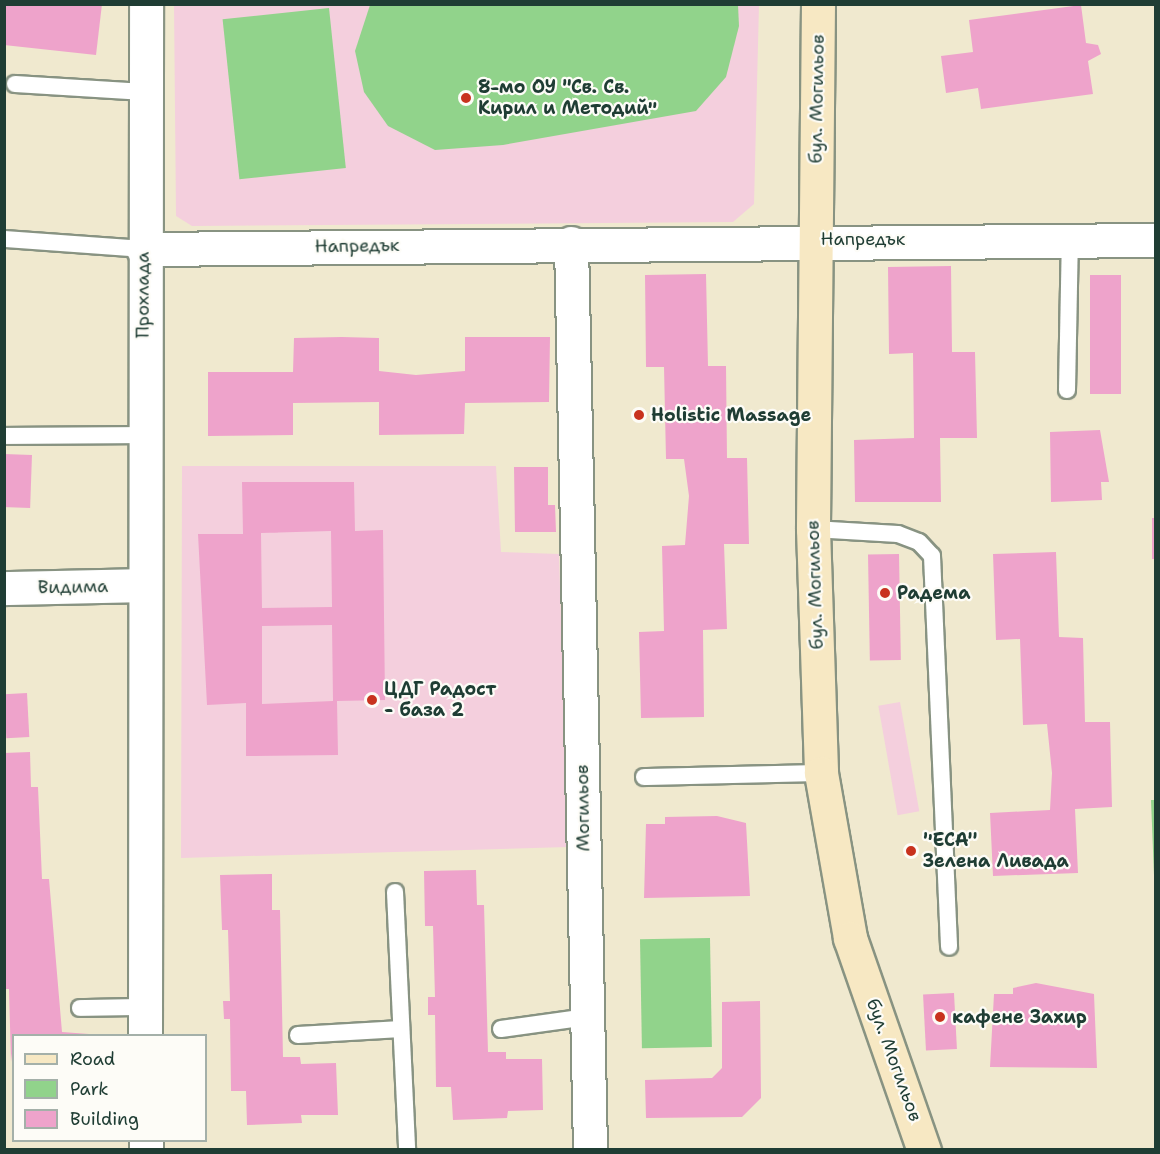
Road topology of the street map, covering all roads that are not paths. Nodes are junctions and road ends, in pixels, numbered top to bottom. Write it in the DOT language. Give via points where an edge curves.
graph roads {
  1 [pos="146,4"];
  2 [pos="818,4"];
  3 [pos="15,84"];
  4 [pos="145,92"];
  5 [pos="4,239"];
  6 [pos="815,239"];
  7 [pos="1070,240"];
  8 [pos="1155,240"];
  9 [pos="571,243"];
  10 [pos="143,249"];
  11 [pos="1067,390"];
  12 [pos="143,435"];
  13 [pos="4,436"];
  14 [pos="813,529"];
  15 [pos="142,585"];
  16 [pos="4,588"];
  17 [pos="822,773"];
  18 [pos="644,777"];
  19 [pos="395,892"];
  20 [pos="949,946"];
  21 [pos="80,1008"];
  22 [pos="587,1017"];
  23 [pos="145,1021"];
  24 [pos="401,1029"];
  25 [pos="501,1029"];
  26 [pos="298,1035"];
  27 [pos="407,1149"];
  28 [pos="590,1149"];
  29 [pos="924,1149"];
  1 -- 4 [label="street, Прохлада"];
  2 -- 6 [label="street, бул. Могильов"];
  3 -- 4 [label="lane"];
  4 -- 10 [label="street, Прохлада"];
  5 -- 10 [label="lane"];
  6 -- 7 [label="street, Напредък"];
  6 -- 9 [label="street, Напредък"];
  6 -- 14 [label="street, бул. Могильов"];
  7 -- 8 [label="street, Напредък"];
  7 -- 11 [label="lane"];
  9 -- 10 [label="street, Напредък"];
  9 -- 22 [label="street, Могильов"];
  10 -- 12 [label="street, Прохлада"];
  12 -- 13 [label="lane"];
  12 -- 15 [label="street, Прохлада"];
  14 -- 17 [label="street, бул. Могильов"];
  14 -- 20 [label="lane" via="898,534 920,542 932,556"];
  15 -- 16 [label="street, Видима"];
  15 -- 23 [label="street, Прохлада"];
  17 -- 18 [label="lane"];
  17 -- 29 [label="street, бул. Могильов" via="850,938"];
  19 -- 24 [label="lane"];
  21 -- 23 [label="lane"];
  22 -- 25 [label="lane"];
  22 -- 28 [label="street, Могильов"];
  24 -- 26 [label="lane"];
  24 -- 27 [label="lane"];
}
